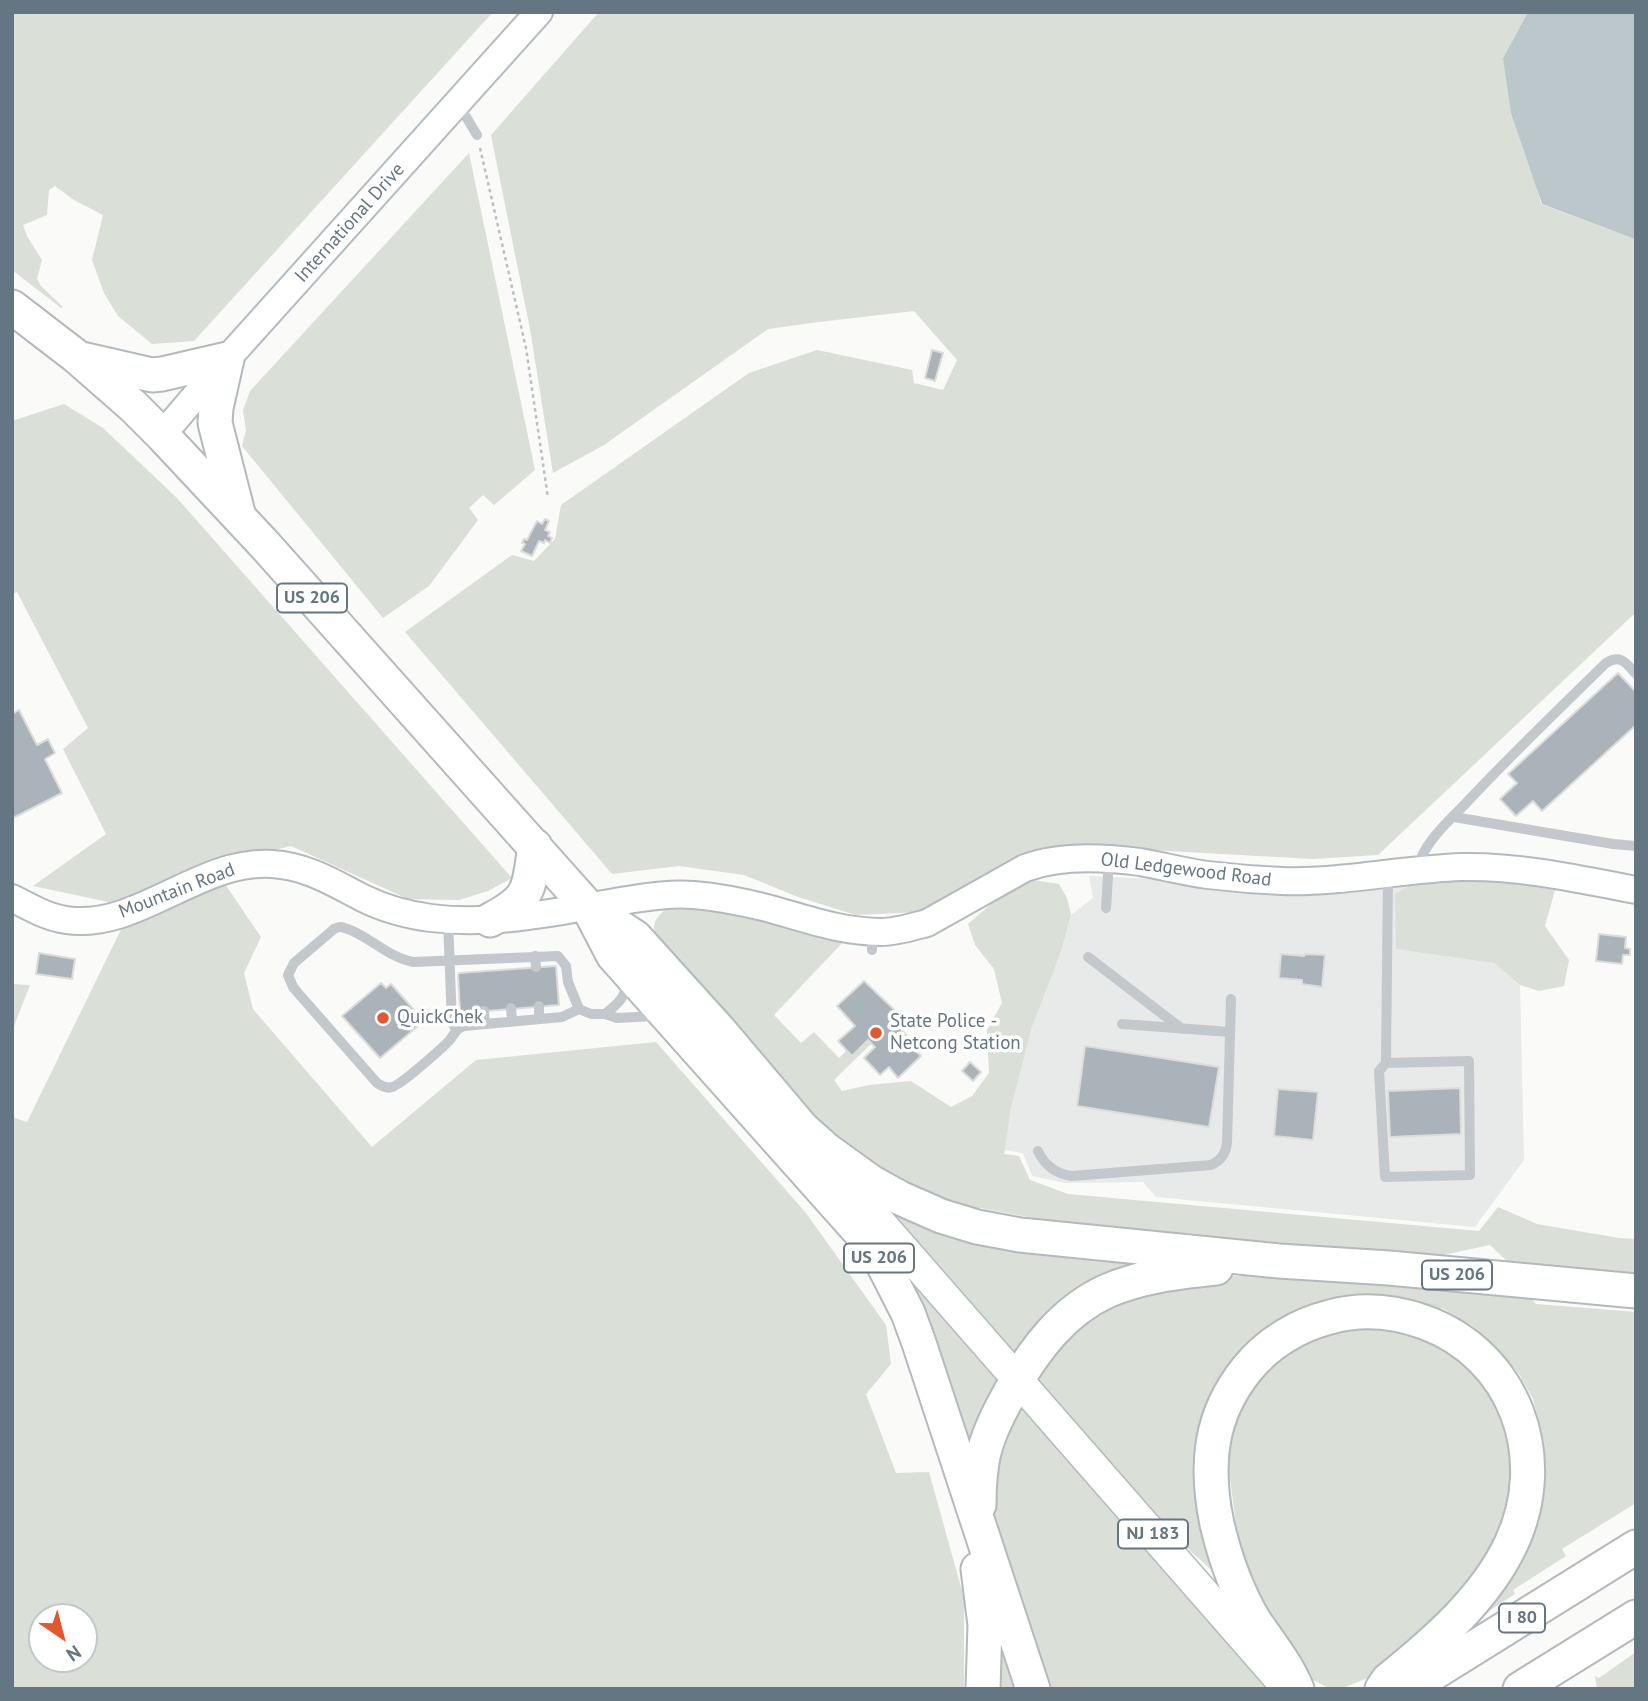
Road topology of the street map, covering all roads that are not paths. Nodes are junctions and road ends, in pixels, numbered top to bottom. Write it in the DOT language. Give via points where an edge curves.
graph roads {
  1 [pos="539,12"];
  2 [pos="458,103"];
  3 [pos="477,135"];
  4 [pos="12,306"];
  5 [pos="77,357"];
  6 [pos="227,359"];
  7 [pos="162,435"];
  8 [pos="239,517"];
  9 [pos="1636,674"];
  10 [pos="1454,817"];
  11 [pos="535,846"];
  12 [pos="1636,846"];
  13 [pos="1109,860"];
  14 [pos="1419,870"];
  15 [pos="1388,873"];
  16 [pos="1636,890"];
  17 [pos="12,898"];
  18 [pos="588,907"];
  19 [pos="1106,908"];
  20 [pos="449,920"];
  21 [pos="490,920"];
  22 [pos="1088,957"];
  23 [pos="509,958"];
  24 [pos="480,960"];
  25 [pos="449,961"];
  26 [pos="625,968"];
  27 [pos="509,969"];
  28 [pos="481,971"];
  29 [pos="1231,999"];
  30 [pos="539,1006"];
  31 [pos="511,1009"];
  32 [pos="579,1009"];
  33 [pos="484,1011"];
  34 [pos="605,1014"];
  35 [pos="540,1019"];
  36 [pos="512,1021"];
  37 [pos="485,1024"];
  38 [pos="1122,1024"];
  39 [pos="679,1028"];
  40 [pos="456,1029"];
  41 [pos="1182,1029"];
  42 [pos="1230,1032"];
  43 [pos="1386,1063"];
  44 [pos="802,1128"];
  45 [pos="1038,1151"];
  46 [pos="1279,1261"];
  47 [pos="1636,1291"];
  48 [pos="1018,1379"];
  49 [pos="978,1521"];
  50 [pos="1636,1547"];
  51 [pos="1636,1616"];
  52 [pos="983,1689"];
  53 [pos="1033,1689"];
  54 [pos="1288,1689"];
  55 [pos="1297,1689"];
  56 [pos="1382,1689"];
  57 [pos="1408,1689"];
  58 [pos="1520,1689"];
  1 -- 2 [label="street, International Drive"];
  2 -- 3 [label="lane"];
  2 -- 6 [label="street, International Drive"];
  4 -- 5 [label="highway, US 206"];
  5 -- 6 [label="highway" via="152,375"];
  5 -- 7 [label="highway, US 206"];
  6 -- 7 [label="street, International Drive"];
  6 -- 8 [label="highway" via="215,423"];
  7 -- 8 [label="highway, US 206"];
  8 -- 11 [label="highway, US 206"];
  9 -- 10 [label="lane" via="1618,659 1606,663"];
  10 -- 12 [label="lane"];
  10 -- 14 [label="lane" via="1423,854"];
  11 -- 18 [label="highway, US 206"];
  11 -- 21 [label="highway" via="526,893"];
  13 -- 15 [label="street, Old Ledgewood Road" via="1277,880"];
  13 -- 18 [label="street, Old Ledgewood Road" via="1039,863 1011,874 927,923 881,932 873,941 847,929 765,908 691,895"];
  13 -- 19 [label="lane"];
  14 -- 15 [label="street, Old Ledgewood Road"];
  14 -- 16 [label="street, Old Ledgewood Road" via="1500,868"];
  15 -- 43 [label="lane"];
  17 -- 20 [label="street, Mountain Road" via="66,920 107,918 219,871 272,864 301,868 387,907"];
  18 -- 21 [label="street, Mountain Road"];
  18 -- 26 [label="highway, US 206" via="613,955"];
  18 -- 44 [label="highway, US 206" via="635,937"];
  20 -- 21 [label="street, Mountain Road"];
  20 -- 25 [label="lane"];
  22 -- 41 [label="lane"];
  23 -- 24 [label="lane"];
  23 -- 27 [label="lane"];
  23 -- 32 [label="lane" via="536,962 554,955 564,962"];
  24 -- 25 [label="lane"];
  24 -- 28 [label="lane"];
  25 -- 40 [label="lane"];
  25 -- 40 [label="lane" via="408,961 337,928 294,963 288,975 292,987 385,1088 401,1082"];
  26 -- 34 [label="lane" via="625,993"];
  26 -- 39 [label="highway, US 206"];
  29 -- 42 [label="lane"];
  30 -- 35 [label="lane"];
  31 -- 36 [label="lane"];
  32 -- 34 [label="lane"];
  32 -- 35 [label="lane" via="562,1017"];
  33 -- 37 [label="lane"];
  34 -- 39 [label="lane" via="617,1018 654,1016"];
  35 -- 36 [label="lane"];
  36 -- 37 [label="lane"];
  37 -- 40 [label="lane"];
  38 -- 41 [label="lane"];
  39 -- 49 [label="highway, US 206" via="850,1221 884,1266 908,1313"];
  41 -- 42 [label="lane"];
  42 -- 45 [label="lane" via="1227,1142 1218,1162 1072,1175 1050,1168"];
  43 -- 43 [label="lane" via="1469,1061 1470,1175 1385,1177 1379,1071"];
  44 -- 46 [label="highway, US 206" via="871,1182 941,1216 976,1227"];
  44 -- 48 [label="main road, NJ 183"];
  46 -- 47 [label="highway, US 206"];
  46 -- 48 [label="highway" via="1172,1273 1105,1292 1054,1329"];
  48 -- 49 [label="highway" via="997,1416 984,1453"];
  48 -- 54 [label="main road, NJ 183"];
  49 -- 52 [label="highway" via="977,1562 985,1625"];
  49 -- 53 [label="highway, US 206"];
  50 -- 57 [label="highway, I 80"];
  51 -- 58 [label="highway"];
  55 -- 56 [label="highway" via="1234,1577 1217,1521 1211,1447 1224,1404 1253,1362 1304,1325 1366,1311 1410,1317 1451,1334 1475,1351 1514,1406 1527,1457 1524,1502 1503,1560 1461,1613"];
}
